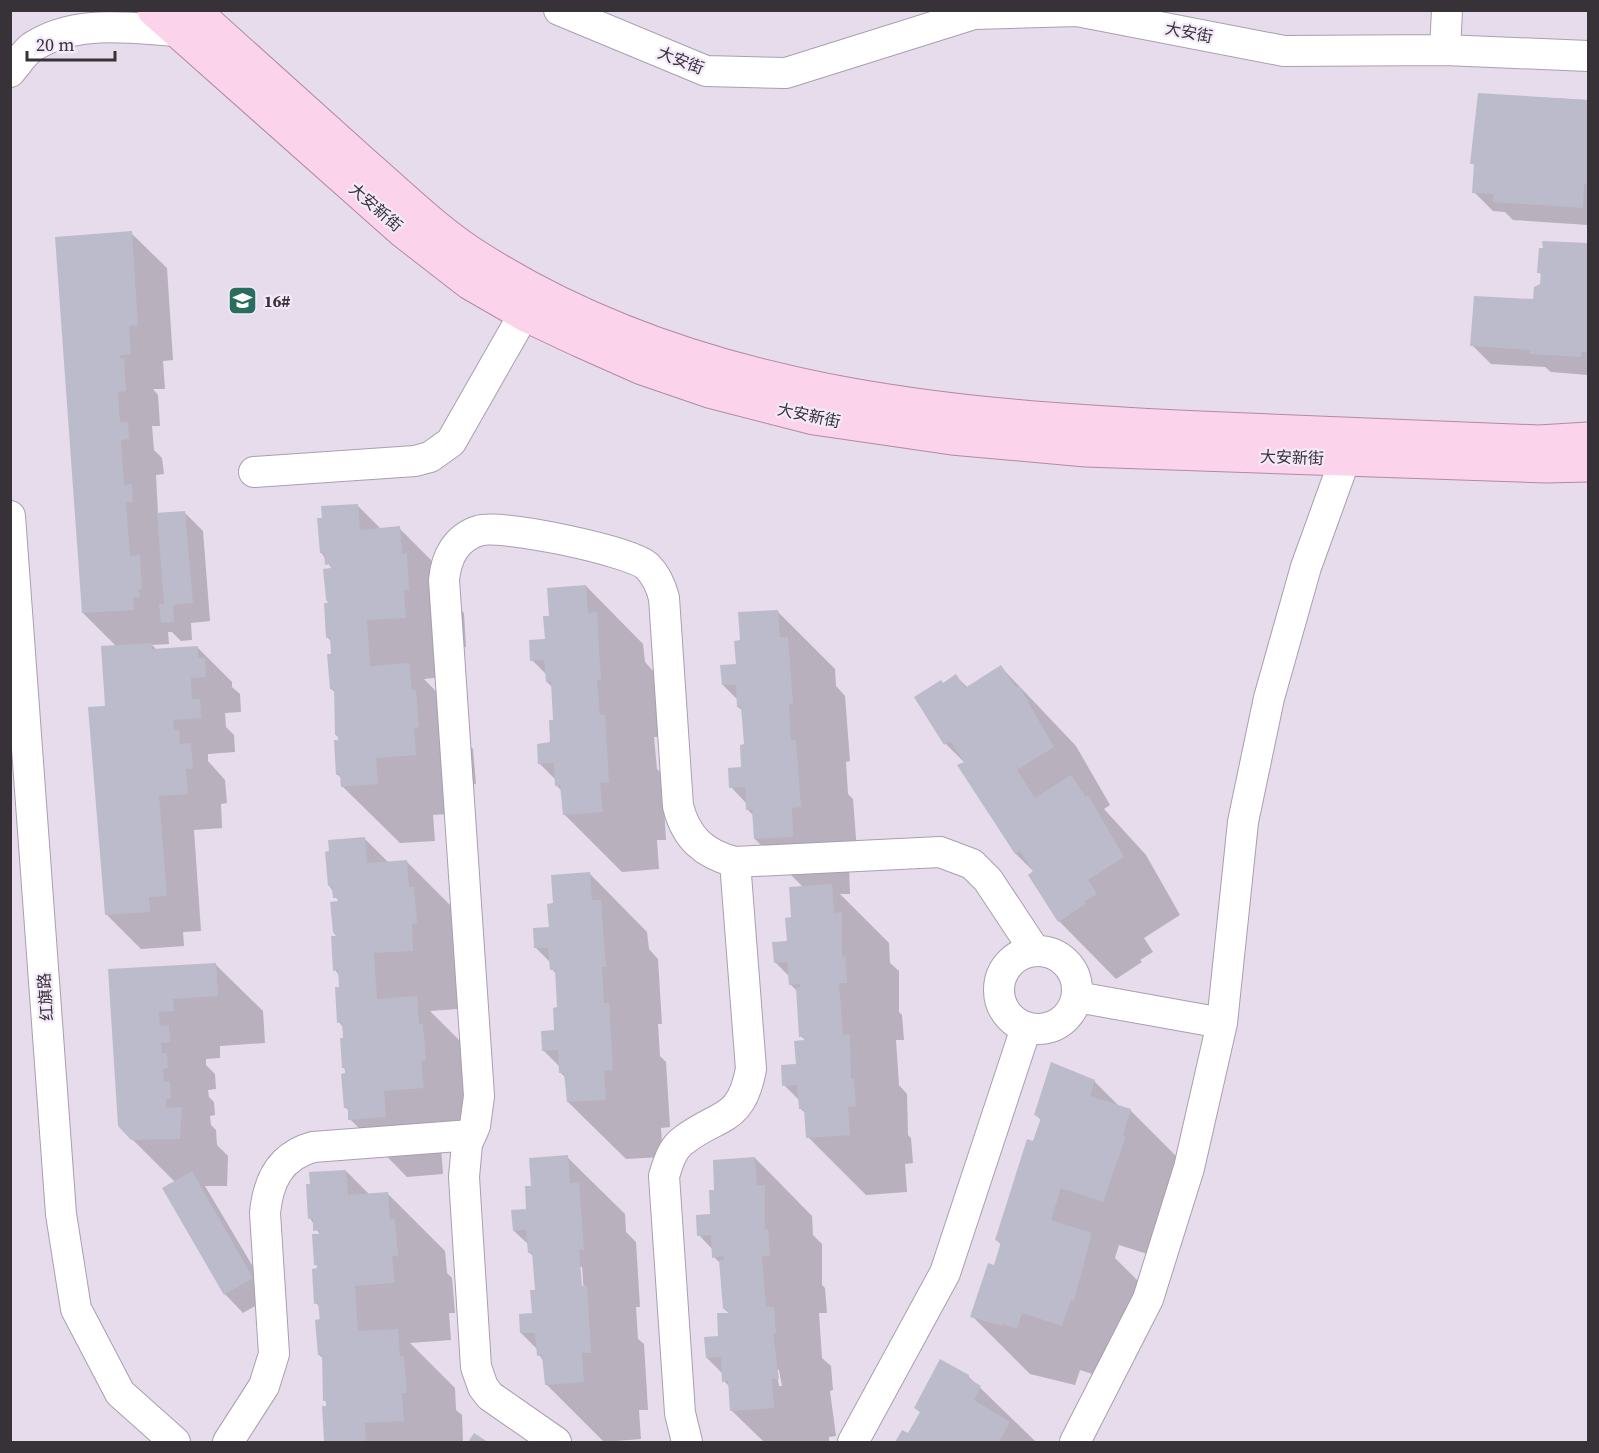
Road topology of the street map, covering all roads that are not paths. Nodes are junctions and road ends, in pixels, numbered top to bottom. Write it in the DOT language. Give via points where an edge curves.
graph roads {
  1 [pos="559,10"];
  2 [pos="1448,10"];
  3 [pos="175,17"];
  4 [pos="1445,50"];
  5 [pos="1588,56"];
  6 [pos="10,72"];
  7 [pos="524,314"];
  8 [pos="1588,439"];
  9 [pos="1345,459"];
  10 [pos="1588,465"];
  11 [pos="254,472"];
  12 [pos="10,516"];
  13 [pos="735,862"];
  14 [pos="1035,951"];
  15 [pos="1077,997"];
  16 [pos="1222,1023"];
  17 [pos="1026,1028"];
  18 [pos="471,1135"];
  19 [pos="175,1443"];
  20 [pos="228,1443"];
  21 [pos="556,1443"];
  22 [pos="687,1443"];
  23 [pos="853,1443"];
  24 [pos="1075,1443"];
  1 -- 4 [label="street, 大安街" via="706,71 786,73 974,14 1077,11 1284,51"];
  2 -- 4 [label="street"];
  3 -- 6 [label="street" via="70,30 30,48"];
  3 -- 7 [label="main road, 大安新街" via="404,231 470,283"];
  3 -- 8 [label="main road, 大安新街" via="474,255 542,296 718,366 814,390 960,411 1087,423 1539,442"];
  4 -- 5 [label="street, 大安街"];
  7 -- 9 [label="main road, 大安新街" via="642,368 709,391 814,418 952,438 1086,450"];
  7 -- 11 [label="street" via="451,442 430,457 401,463"];
  9 -- 10 [label="main road, 大安新街"];
  9 -- 16 [label="street" via="1306,567 1269,698 1244,822"];
  12 -- 19 [label="street, 红旗路" via="61,1214 76,1309 120,1393"];
  13 -- 14 [label="street" via="940,852 972,864 988,880"];
  13 -- 18 [label="street" via="699,847 682,820 664,598 646,565 624,554 499,528 475,531 455,546 445,567 444,580 479,1096"];
  13 -- 22 [label="street" via="749,1081 743,1096 723,1119 683,1140 668,1161 664,1176 680,1413"];
  14 -- 15 [label="street" via="1057,956 1067,963 1077,985"];
  14 -- 17 [label="street" via="1010,962 1002,972 999,986 1005,1012"];
  15 -- 16 [label="street"];
  15 -- 17 [label="street" via="1064,1020 1039,1030"];
  16 -- 24 [label="street" via="1190,1168 1148,1299"];
  17 -- 23 [label="street" via="945,1273"];
  18 -- 20 [label="street" via="313,1147 297,1152 276,1172 267,1192 265,1213 274,1354 264,1386"];
  18 -- 21 [label="street" via="464,1177 478,1377 490,1396"];
}
